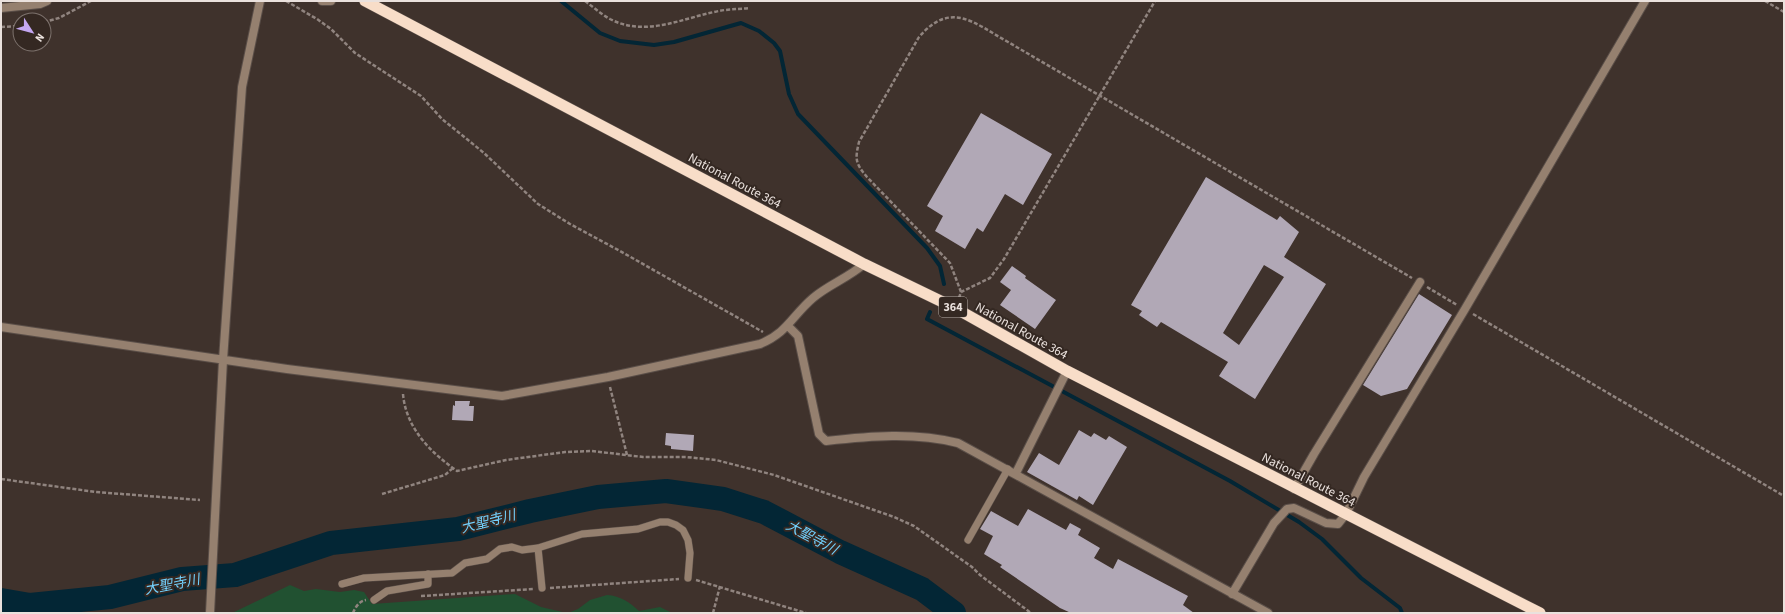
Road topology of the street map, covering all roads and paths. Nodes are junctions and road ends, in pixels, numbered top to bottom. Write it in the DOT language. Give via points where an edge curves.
graph roads {
  1 [pos="47,1"];
  2 [pos="91,1"];
  3 [pos="260,1"];
  4 [pos="286,1"];
  5 [pos="322,1"];
  6 [pos="331,1"];
  7 [pos="365,1"];
  8 [pos="585,1"];
  9 [pos="1155,1"];
  10 [pos="1645,1"];
  11 [pos="1765,1"];
  12 [pos="1,8"];
  13 [pos="750,8"];
  14 [pos="1784,12"];
  15 [pos="52,20"];
  16 [pos="1,26"];
  17 [pos="12,26"];
  18 [pos="1099,95"];
  19 [pos="864,264"];
  20 [pos="1420,282"];
  21 [pos="961,292"];
  22 [pos="955,308"];
  23 [pos="1464,309"];
  24 [pos="788,326"];
  25 [pos="1,327"];
  26 [pos="773,339"];
  27 [pos="223,360"];
  28 [pos="1067,371"];
  29 [pos="608,376"];
  30 [pos="402,385"];
  31 [pos="627,455"];
  32 [pos="453,468"];
  33 [pos="1012,471"];
  34 [pos="1,479"];
  35 [pos="1294,489"];
  36 [pos="382,494"];
  37 [pos="1784,496"];
  38 [pos="200,500"];
  39 [pos="1346,514"];
  40 [pos="968,540"];
  41 [pos="538,548"];
  42 [pos="428,574"];
  43 [pos="688,578"];
  44 [pos="342,584"];
  45 [pos="720,586"];
  46 [pos="542,588"];
  47 [pos="1232,594"];
  48 [pos="421,596"];
  49 [pos="374,600"];
  50 [pos="210,613"];
  51 [pos="353,613"];
  52 [pos="713,613"];
  53 [pos="806,613"];
  54 [pos="1031,613"];
  55 [pos="1268,613"];
  56 [pos="1540,613"];
  1 -- 12 [label="street"];
  2 -- 15 [label="path"];
  3 -- 27 [label="street" via="242,87"];
  4 -- 26 [label="path" via="317,19 356,53 421,96 442,119 484,153 538,204"];
  5 -- 6 [label="street"];
  7 -- 19 [label="highway, National Route 364 / 364"];
  8 -- 13 [label="path" via="611,20 646,27 725,10"];
  9 -- 18 [label="path"];
  10 -- 23 [label="street"];
  11 -- 14 [label="path"];
  16 -- 17 [label="path"];
  18 -- 20 [label="path"];
  18 -- 21 [label="path" via="1032,212 990,278"];
  18 -- 21 [label="path" via="967,19 957,16 938,21 928,27 919,38 859,142 856,160 858,167 867,177 950,264"];
  19 -- 22 [label="highway, National Route 364 / 364"];
  19 -- 24 [label="street" via="813,298"];
  20 -- 23 [label="path"];
  20 -- 35 [label="street"];
  21 -- 22 [label="path"];
  22 -- 28 [label="highway, National Route 364 / 364"];
  23 -- 37 [label="path"];
  23 -- 39 [label="street" via="1364,477"];
  24 -- 26 [label="street"];
  24 -- 33 [label="street" via="798,336 819,434 826,441 905,436 948,441 958,443"];
  25 -- 27 [label="street"];
  26 -- 29 [label="street" via="760,344"];
  27 -- 30 [label="street"];
  27 -- 50 [label="street"];
  28 -- 33 [label="street"];
  28 -- 35 [label="highway, National Route 364 / 364"];
  29 -- 30 [label="street" via="502,396"];
  29 -- 31 [label="path"];
  30 -- 32 [label="path" via="407,413 415,432"];
  31 -- 32 [label="path" via="592,451 565,452 506,460 457,471"];
  31 -- 54 [label="path" via="716,460 774,475 879,511 926,533"];
  32 -- 36 [label="path" via="445,475"];
  33 -- 40 [label="lane"];
  33 -- 47 [label="street"];
  34 -- 38 [label="path" via="96,492"];
  35 -- 39 [label="highway, National Route 364 / 364"];
  39 -- 47 [label="street" via="1338,524 1326,523 1294,508 1287,509 1274,523"];
  39 -- 56 [label="highway, National Route 364 / 364"];
  41 -- 42 [label="lane" via="522,550 512,547 500,550 487,559 465,563 452,573"];
  41 -- 43 [label="lane" via="582,534 638,529 668,522 683,530 688,540"];
  41 -- 46 [label="lane"];
  42 -- 44 [label="lane" via="364,578"];
  42 -- 49 [label="lane" via="428,584 387,591"];
  43 -- 45 [label="path"];
  43 -- 46 [label="path"];
  45 -- 52 [label="path"];
  45 -- 53 [label="path"];
  46 -- 48 [label="path"];
  47 -- 55 [label="street"];
  49 -- 51 [label="path" via="363,600"];
}
